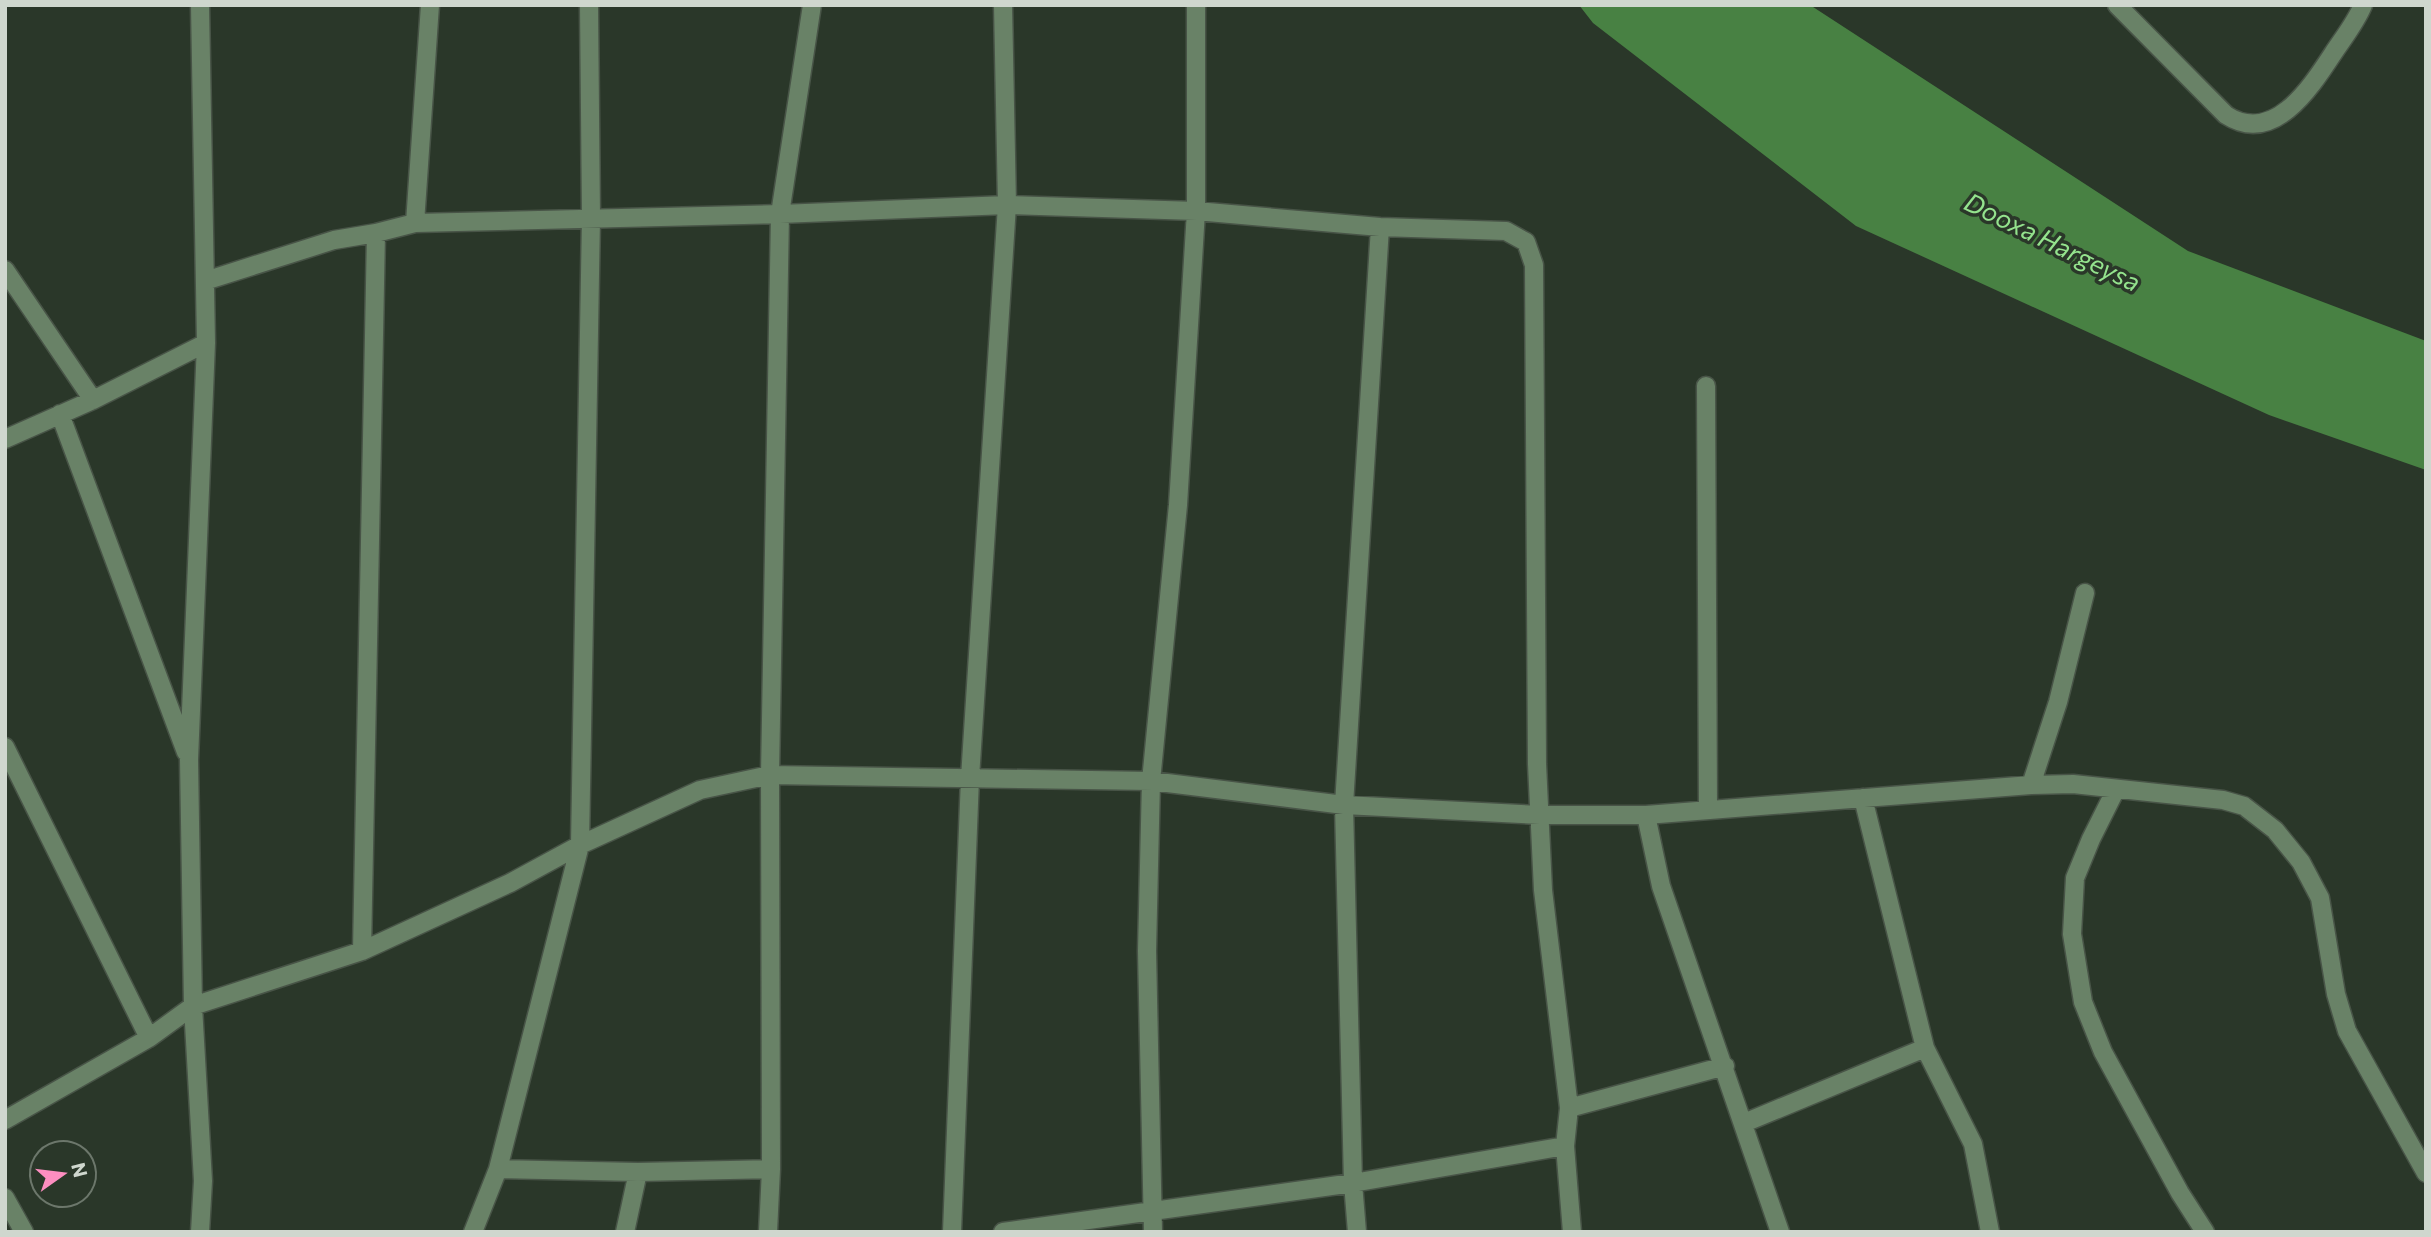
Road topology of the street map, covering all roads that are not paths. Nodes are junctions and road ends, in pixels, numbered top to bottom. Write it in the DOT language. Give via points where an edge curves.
graph roads {
  1 [pos="200,5"];
  2 [pos="430,5"];
  3 [pos="589,5"];
  4 [pos="812,5"];
  5 [pos="1003,5"];
  6 [pos="1196,5"];
  7 [pos="2117,5"];
  8 [pos="2363,5"];
  9 [pos="1007,205"];
  10 [pos="1196,211"];
  11 [pos="780,214"];
  12 [pos="591,218"];
  13 [pos="415,223"];
  14 [pos="1380,227"];
  15 [pos="376,233"];
  16 [pos="5,270"];
  17 [pos="205,281"];
  18 [pos="206,343"];
  19 [pos="1706,386"];
  20 [pos="93,400"];
  21 [pos="60,414"];
  22 [pos="5,439"];
  23 [pos="2085,593"];
  24 [pos="5,747"];
  25 [pos="188,760"];
  26 [pos="770,775"];
  27 [pos="970,778"];
  28 [pos="1151,781"];
  29 [pos="2031,785"];
  30 [pos="2116,789"];
  31 [pos="1863,798"];
  32 [pos="1344,805"];
  33 [pos="1708,810"];
  34 [pos="1540,815"];
  35 [pos="1646,815"];
  36 [pos="580,845"];
  37 [pos="362,951"];
  38 [pos="193,1006"];
  39 [pos="149,1038"];
  40 [pos="1925,1048"];
  41 [pos="1725,1066"];
  42 [pos="1569,1108"];
  43 [pos="5,1120"];
  44 [pos="1744,1123"];
  45 [pos="1565,1146"];
  46 [pos="498,1169"];
  47 [pos="771,1169"];
  48 [pos="638,1172"];
  49 [pos="2426,1173"];
  50 [pos="1353,1183"];
  51 [pos="5,1198"];
  52 [pos="1154,1211"];
  53 [pos="24,1232"];
  54 [pos="200,1232"];
  55 [pos="472,1232"];
  56 [pos="625,1232"];
  57 [pos="768,1232"];
  58 [pos="952,1232"];
  59 [pos="1003,1232"];
  60 [pos="1153,1232"];
  61 [pos="1357,1232"];
  62 [pos="1572,1232"];
  63 [pos="1780,1232"];
  64 [pos="1990,1232"];
  65 [pos="2205,1232"];
  1 -- 17 [label="street"];
  2 -- 13 [label="street"];
  3 -- 12 [label="street"];
  4 -- 11 [label="street"];
  5 -- 9 [label="street"];
  6 -- 10 [label="street"];
  7 -- 8 [label="street" via="2226,115 2249,124 2280,115 2296,103"];
  9 -- 10 [label="street"];
  9 -- 11 [label="street"];
  9 -- 27 [label="street"];
  10 -- 14 [label="street"];
  10 -- 28 [label="street" via="1178,505"];
  11 -- 12 [label="street"];
  11 -- 26 [label="street"];
  12 -- 13 [label="street"];
  12 -- 36 [label="street"];
  13 -- 15 [label="street"];
  14 -- 32 [label="street"];
  14 -- 34 [label="street" via="1506,231 1526,242 1534,265"];
  15 -- 17 [label="street" via="334,240"];
  15 -- 37 [label="street"];
  16 -- 20 [label="street"];
  17 -- 18 [label="street"];
  18 -- 20 [label="street"];
  18 -- 25 [label="street"];
  19 -- 33 [label="street"];
  20 -- 21 [label="street"];
  21 -- 22 [label="street"];
  21 -- 25 [label="street"];
  23 -- 29 [label="street" via="2058,702"];
  24 -- 39 [label="street"];
  25 -- 38 [label="street"];
  26 -- 27 [label="street"];
  26 -- 36 [label="street" via="700,790"];
  26 -- 47 [label="street"];
  27 -- 28 [label="street"];
  27 -- 58 [label="street"];
  28 -- 32 [label="street"];
  28 -- 52 [label="street" via="1147,951"];
  29 -- 30 [label="street"];
  29 -- 31 [label="street"];
  30 -- 49 [label="street" via="2245,806 2275,830 2301,862 2320,898 2347,1031"];
  30 -- 65 [label="street" via="2075,878 2072,934 2083,1002 2103,1052"];
  31 -- 33 [label="street"];
  31 -- 40 [label="street"];
  32 -- 34 [label="street"];
  32 -- 50 [label="street"];
  33 -- 35 [label="street"];
  34 -- 35 [label="street"];
  34 -- 42 [label="street" via="1543,890"];
  35 -- 41 [label="street" via="1661,886"];
  36 -- 37 [label="street" via="510,883"];
  36 -- 46 [label="street"];
  37 -- 38 [label="street"];
  38 -- 39 [label="street"];
  38 -- 54 [label="street" via="203,1181"];
  39 -- 43 [label="street"];
  40 -- 44 [label="street"];
  40 -- 64 [label="street" via="1973,1144"];
  41 -- 42 [label="street"];
  41 -- 44 [label="street"];
  42 -- 45 [label="street"];
  44 -- 63 [label="street"];
  45 -- 50 [label="street"];
  45 -- 62 [label="street"];
  46 -- 48 [label="street"];
  46 -- 55 [label="street"];
  47 -- 48 [label="street"];
  47 -- 57 [label="street"];
  48 -- 56 [label="street"];
  50 -- 52 [label="street"];
  50 -- 61 [label="street"];
  51 -- 53 [label="street"];
  52 -- 59 [label="street"];
  52 -- 60 [label="street"];
}
